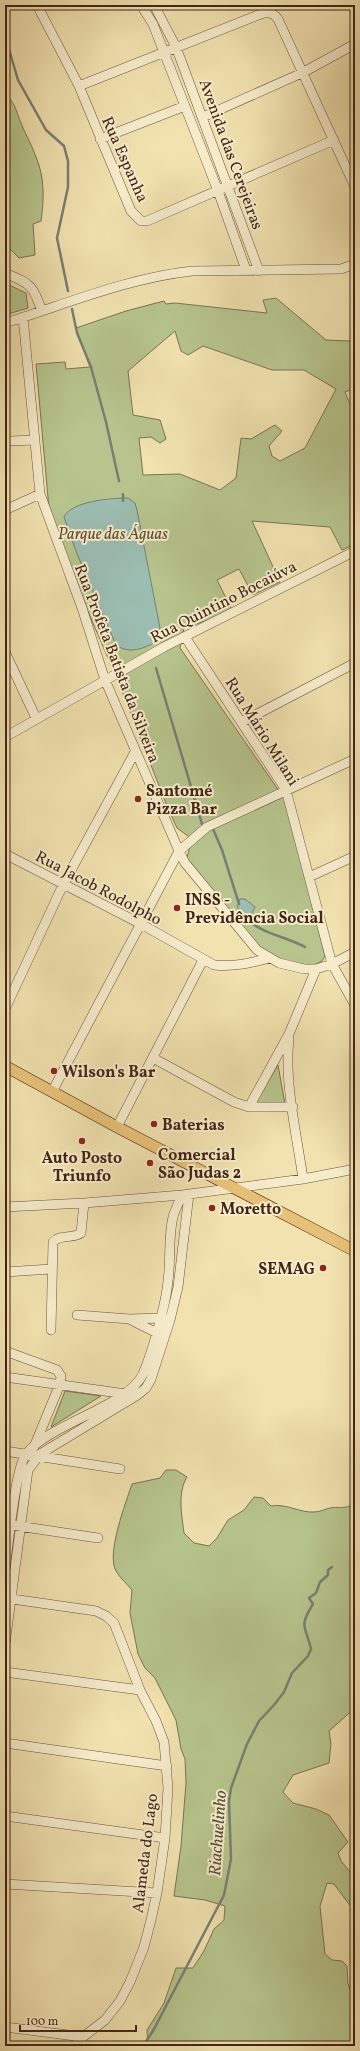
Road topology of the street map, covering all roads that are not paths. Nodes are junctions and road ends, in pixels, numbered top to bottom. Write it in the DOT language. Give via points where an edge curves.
graph roads {
  1 [pos="37,5"];
  2 [pos="141,5"];
  3 [pos="154,5"];
  4 [pos="355,44"];
  5 [pos="176,47"];
  6 [pos="164,52"];
  7 [pos="302,74"];
  8 [pos="79,86"];
  9 [pos="185,106"];
  10 [pos="203,117"];
  11 [pos="100,139"];
  12 [pos="334,140"];
  13 [pos="354,183"];
  14 [pos="227,186"];
  15 [pos="218,191"];
  16 [pos="355,264"];
  17 [pos="246,270"];
  18 [pos="259,270"];
  19 [pos="5,273"];
  20 [pos="42,311"];
  21 [pos="24,317"];
  22 [pos="5,323"];
  23 [pos="5,439"];
  24 [pos="35,440"];
  25 [pos="40,494"];
  26 [pos="5,510"];
  27 [pos="354,555"];
  28 [pos="185,637"];
  29 [pos="5,652"];
  30 [pos="355,663"];
  31 [pos="106,680"];
  32 [pos="36,718"];
  33 [pos="242,722"];
  34 [pos="5,737"];
  35 [pos="135,752"];
  36 [pos="355,759"];
  37 [pos="286,790"];
  38 [pos="179,851"];
  39 [pos="5,854"];
  40 [pos="355,856"];
  41 [pos="309,877"];
  42 [pos="63,885"];
  43 [pos="141,924"];
  44 [pos="355,952"];
  45 [pos="270,958"];
  46 [pos="203,960"];
  47 [pos="332,964"];
  48 [pos="316,969"];
  49 [pos="355,1005"];
  50 [pos="5,1009"];
  51 [pos="289,1034"];
  52 [pos="152,1058"];
  53 [pos="5,1066"];
  54 [pos="52,1092"];
  55 [pos="249,1107"];
  56 [pos="293,1107"];
  57 [pos="117,1127"];
  58 [pos="355,1169"];
  59 [pos="303,1179"];
  60 [pos="232,1187"];
  61 [pos="186,1194"];
  62 [pos="84,1203"];
  63 [pos="5,1207"];
  64 [pos="355,1251"];
  65 [pos="51,1269"];
  66 [pos="5,1272"];
  67 [pos="77,1315"];
  68 [pos="160,1318"];
  69 [pos="130,1319"];
  70 [pos="170,1320"];
  71 [pos="51,1330"];
  72 [pos="156,1332"];
  73 [pos="165,1337"];
  74 [pos="5,1351"];
  75 [pos="5,1377"];
  76 [pos="60,1384"];
  77 [pos="124,1393"];
  78 [pos="136,1396"];
  79 [pos="34,1446"];
  80 [pos="5,1451"];
  81 [pos="26,1454"];
  82 [pos="38,1455"];
  83 [pos="120,1469"];
  84 [pos="12,1525"];
  85 [pos="98,1538"];
  86 [pos="5,1570"];
  87 [pos="8,1599"];
  88 [pos="5,1644"];
  89 [pos="5,1672"];
  90 [pos="140,1690"];
  91 [pos="5,1743"];
  92 [pos="167,1766"];
  93 [pos="5,1816"];
  94 [pos="165,1838"];
  95 [pos="5,1884"];
  96 [pos="157,1894"];
  97 [pos="5,2027"];
  98 [pos="83,2037"];
  99 [pos="75,2046"];
  1 -- 8 [label="street, Rua Espanha"];
  2 -- 6 [label="street, Avenida das Cerejeiras" via="153,24"];
  3 -- 5 [label="street, Avenida das Cerejeiras"];
  4 -- 7 [label="street"];
  5 -- 6 [label="street"];
  5 -- 7 [label="street" via="269,12 278,19"];
  5 -- 10 [label="street, Avenida das Cerejeiras"];
  6 -- 8 [label="street"];
  6 -- 9 [label="street, Avenida das Cerejeiras"];
  7 -- 10 [label="street"];
  7 -- 12 [label="street"];
  8 -- 11 [label="street, Rua Espanha"];
  9 -- 11 [label="street"];
  9 -- 15 [label="street, Avenida das Cerejeiras"];
  10 -- 14 [label="street, Avenida das Cerejeiras"];
  11 -- 15 [label="street, Rua Espanha" via="132,211 141,221"];
  12 -- 13 [label="street"];
  12 -- 14 [label="street, Rua Espanha"];
  14 -- 15 [label="street, Rua Espanha"];
  14 -- 18 [label="street, Avenida das Cerejeiras"];
  15 -- 17 [label="street, Avenida das Cerejeiras"];
  16 -- 18 [label="street" via="341,269"];
  17 -- 18 [label="street"];
  17 -- 20 [label="street" via="170,273"];
  19 -- 20 [label="street" via="28,283 33,288"];
  20 -- 21 [label="street"];
  21 -- 22 [label="street"];
  21 -- 24 [label="street, Rua Profeta Batista da Silveira"];
  23 -- 24 [label="street"];
  24 -- 25 [label="street, Rua Profeta Batista da Silveira"];
  25 -- 26 [label="street"];
  25 -- 31 [label="street, Rua Profeta Batista da Silveira"];
  27 -- 28 [label="street, Rua Quintino Bocaiúva"];
  28 -- 31 [label="street, Rua Quintino Bocaiúva"];
  28 -- 33 [label="street, Rua Mário Milani"];
  29 -- 32 [label="street"];
  30 -- 33 [label="street"];
  31 -- 32 [label="street, Rua Quintino Bocaiúva"];
  31 -- 35 [label="street, Rua Profeta Batista da Silveira"];
  32 -- 34 [label="street, Rua Quintino Bocaiúva"];
  33 -- 37 [label="street, Rua Mário Milani"];
  35 -- 38 [label="street, Rua Profeta Batista da Silveira"];
  35 -- 42 [label="street"];
  36 -- 37 [label="street"];
  37 -- 38 [label="street" via="207,827"];
  37 -- 41 [label="street, Rua Mário Milani"];
  38 -- 43 [label="street"];
  38 -- 45 [label="street, Rua Profeta Batista da Silveira" via="185,863 257,950"];
  39 -- 42 [label="street, Rua Jacob Rodolpho"];
  40 -- 41 [label="street"];
  41 -- 47 [label="street, Rua Mário Milani"];
  42 -- 43 [label="street, Rua Jacob Rodolpho"];
  42 -- 50 [label="street"];
  43 -- 46 [label="street, Rua Jacob Rodolpho"];
  43 -- 54 [label="street"];
  44 -- 47 [label="street"];
  45 -- 46 [label="street, Rua Jacob Rodolpho" via="227,966 214,965"];
  45 -- 48 [label="street, Rua Profeta Batista da Silveira" via="290,966"];
  46 -- 52 [label="street"];
  47 -- 48 [label="street"];
  47 -- 49 [label="street, Rua Mário Milani"];
  48 -- 51 [label="street"];
  51 -- 55 [label="street"];
  51 -- 56 [label="street" via="286,1057"];
  52 -- 55 [label="street" via="234,1102"];
  52 -- 57 [label="street"];
  53 -- 54 [label="main road"];
  54 -- 57 [label="main road"];
  55 -- 56 [label="street"];
  56 -- 59 [label="street"];
  57 -- 60 [label="main road"];
  58 -- 59 [label="street"];
  59 -- 60 [label="street"];
  60 -- 61 [label="street"];
  60 -- 64 [label="main road"];
  61 -- 62 [label="street"];
  61 -- 68 [label="street" via="173,1218 168,1282"];
  61 -- 70 [label="street" via="178,1287"];
  62 -- 63 [label="street"];
  62 -- 65 [label="street" via="81,1233 78,1236 58,1238 53,1242"];
  65 -- 66 [label="street"];
  65 -- 71 [label="street"];
  67 -- 69 [label="street"];
  68 -- 69 [label="street"];
  68 -- 70 [label="street"];
  68 -- 72 [label="street"];
  69 -- 72 [label="street"];
  70 -- 73 [label="street"];
  72 -- 73 [label="street"];
  72 -- 77 [label="street" via="143,1374 137,1384"];
  73 -- 78 [label="street" via="151,1379 146,1388"];
  74 -- 76 [label="street" via="57,1370 61,1376"];
  75 -- 76 [label="street"];
  76 -- 77 [label="street"];
  76 -- 79 [label="street"];
  77 -- 78 [label="street"];
  77 -- 79 [label="street"];
  78 -- 82 [label="street"];
  79 -- 81 [label="street"];
  79 -- 82 [label="street"];
  80 -- 81 [label="street"];
  81 -- 82 [label="street"];
  81 -- 84 [label="street" via="18,1477"];
  82 -- 83 [label="street"];
  82 -- 84 [label="street" via="28,1470"];
  84 -- 85 [label="street"];
  84 -- 86 [label="street"];
  84 -- 87 [label="street"];
  87 -- 88 [label="street"];
  87 -- 90 [label="street, Alameda do Lago" via="96,1611 106,1616 114,1623"];
  89 -- 90 [label="street"];
  90 -- 92 [label="street, Alameda do Lago" via="164,1742"];
  91 -- 92 [label="street"];
  92 -- 94 [label="street, Alameda do Lago"];
  93 -- 94 [label="street"];
  94 -- 96 [label="street, Alameda do Lago"];
  95 -- 96 [label="street"];
  96 -- 98 [label="street, Alameda do Lago" via="144,1947 120,2001 105,2020"];
  97 -- 98 [label="street"];
  98 -- 99 [label="street, Alameda do Lago"];
}
